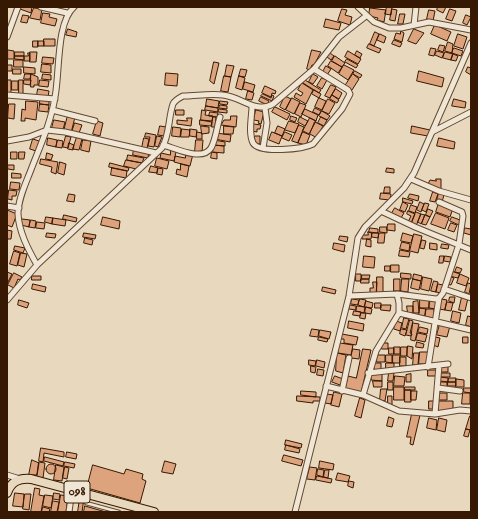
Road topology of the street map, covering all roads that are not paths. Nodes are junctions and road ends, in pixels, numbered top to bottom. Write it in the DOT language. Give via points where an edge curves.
graph roads {
  1 [pos="18,7"];
  2 [pos="41,7"];
  3 [pos="74,7"];
  4 [pos="358,7"];
  5 [pos="416,7"];
  6 [pos="67,14"];
  7 [pos="366,16"];
  8 [pos="414,25"];
  9 [pos="471,30"];
  10 [pos="7,37"];
  11 [pos="471,43"];
  12 [pos="314,69"];
  13 [pos="7,95"];
  14 [pos="55,98"];
  15 [pos="252,106"];
  16 [pos="265,108"];
  17 [pos="52,110"];
  18 [pos="471,112"];
  19 [pos="220,117"];
  20 [pos="94,120"];
  21 [pos="47,130"];
  22 [pos="432,132"];
  23 [pos="7,141"];
  24 [pos="164,145"];
  25 [pos="264,148"];
  26 [pos="156,153"];
  27 [pos="411,179"];
  28 [pos="471,200"];
  29 [pos="439,202"];
  30 [pos="7,206"];
  31 [pos="19,208"];
  32 [pos="381,211"];
  33 [pos="459,244"];
  34 [pos="471,250"];
  35 [pos="37,265"];
  36 [pos="444,289"];
  37 [pos="397,294"];
  38 [pos="349,296"];
  39 [pos="439,298"];
  40 [pos="471,298"];
  41 [pos="7,300"];
  42 [pos="399,313"];
  43 [pos="436,322"];
  44 [pos="471,330"];
  45 [pos="349,358"];
  46 [pos="448,364"];
  47 [pos="439,365"];
  48 [pos="428,367"];
  49 [pos="368,373"];
  50 [pos="326,386"];
  51 [pos="438,388"];
  52 [pos="342,391"];
  53 [pos="460,391"];
  54 [pos="363,395"];
  55 [pos="471,411"];
  56 [pos="435,414"];
  57 [pos="7,475"];
  58 [pos="21,479"];
  59 [pos="8,486"];
  60 [pos="72,490"];
  61 [pos="86,503"];
  62 [pos="143,511"];
  63 [pos="69,512"];
  64 [pos="119,512"];
  65 [pos="154,512"];
  66 [pos="295,512"];
  1 -- 10 [label="street"];
  2 -- 6 [label="street"];
  3 -- 6 [label="street"];
  4 -- 7 [label="street"];
  5 -- 8 [label="street"];
  6 -- 14 [label="street" via="63,26"];
  7 -- 8 [label="street" via="389,28"];
  7 -- 12 [label="street" via="339,37"];
  8 -- 9 [label="street" via="432,22"];
  11 -- 22 [label="street"];
  12 -- 16 [label="street"];
  12 -- 25 [label="street" via="349,91 350,96 346,103 313,144 286,150"];
  13 -- 14 [label="street"];
  14 -- 17 [label="street"];
  15 -- 16 [label="street"];
  15 -- 24 [label="street" via="239,98 225,95 179,98 173,104"];
  15 -- 25 [label="street" via="253,142"];
  16 -- 25 [label="street" via="267,123"];
  17 -- 20 [label="street"];
  17 -- 21 [label="street"];
  18 -- 22 [label="street"];
  19 -- 24 [label="street" via="212,147 208,151 196,154"];
  21 -- 23 [label="street"];
  21 -- 26 [label="street"];
  21 -- 31 [label="street"];
  22 -- 27 [label="street"];
  24 -- 26 [label="street"];
  26 -- 35 [label="street"];
  27 -- 28 [label="street" via="439,191"];
  27 -- 32 [label="street"];
  29 -- 33 [label="street" via="463,213"];
  30 -- 31 [label="street"];
  31 -- 35 [label="street" via="22,233"];
  32 -- 33 [label="street"];
  32 -- 38 [label="street" via="358,238"];
  33 -- 34 [label="street"];
  33 -- 36 [label="street"];
  35 -- 41 [label="street"];
  36 -- 39 [label="street"];
  36 -- 40 [label="street"];
  37 -- 38 [label="street"];
  37 -- 39 [label="street"];
  37 -- 42 [label="street"];
  38 -- 50 [label="street"];
  39 -- 43 [label="street"];
  42 -- 43 [label="street"];
  42 -- 49 [label="street" via="382,340"];
  43 -- 44 [label="street"];
  43 -- 48 [label="street"];
  45 -- 52 [label="street"];
  46 -- 47 [label="street"];
  47 -- 48 [label="street"];
  47 -- 51 [label="street"];
  48 -- 49 [label="street"];
  49 -- 54 [label="street"];
  50 -- 52 [label="street"];
  50 -- 66 [label="street"];
  51 -- 53 [label="street"];
  51 -- 56 [label="street"];
  52 -- 54 [label="street"];
  54 -- 56 [label="street" via="399,411"];
  55 -- 56 [label="street"];
  57 -- 58 [label="street"];
  58 -- 59 [label="main road"];
  58 -- 60 [label="main road, 098"];
  60 -- 62 [label="main road, 098"];
  60 -- 63 [label="street"];
  61 -- 64 [label="lane"];
  62 -- 65 [label="main road, 098"];
}
